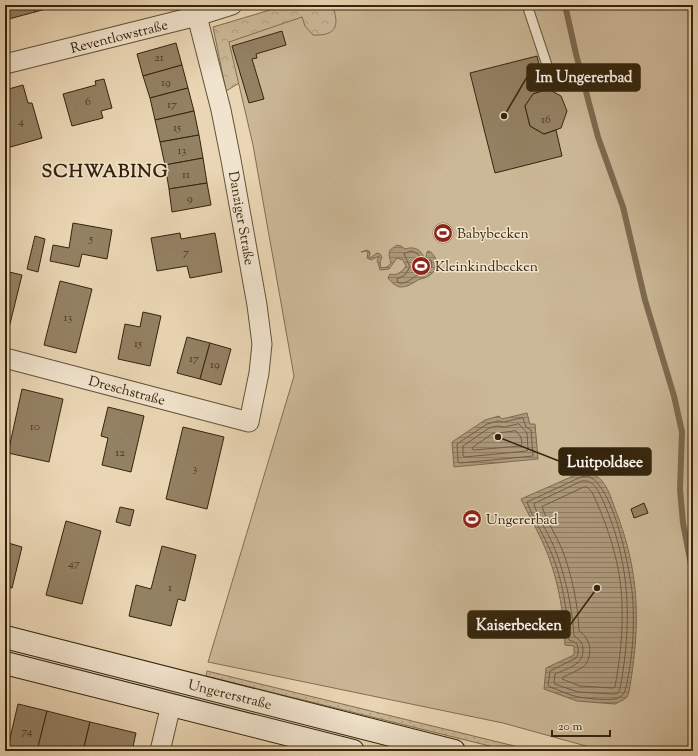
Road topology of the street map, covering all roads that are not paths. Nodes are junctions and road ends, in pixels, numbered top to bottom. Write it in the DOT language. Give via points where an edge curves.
graph roads {
  1 [pos="232,5"];
  2 [pos="527,5"];
  3 [pos="197,16"];
  4 [pos="5,64"];
  5 [pos="554,86"];
  6 [pos="5,358"];
  7 [pos="249,422"];
  8 [pos="5,637"];
  9 [pos="5,663"];
  10 [pos="171,705"];
  11 [pos="160,751"];
  12 [pos="353,751"];
  13 [pos="454,751"];
  1 -- 3 [label="street, Reventlowstraße"];
  2 -- 5 [label="lane"];
  3 -- 4 [label="street, Reventlowstraße"];
  3 -- 7 [label="street, Danziger Straße" via="232,160 257,304 262,344"];
  6 -- 7 [label="street, Dreschstraße"];
  8 -- 13 [label="main road, Ungererstraße"];
  9 -- 10 [label="main road, Ungererstraße"];
  10 -- 11 [label="street"];
  10 -- 12 [label="main road, Ungererstraße"];
}
